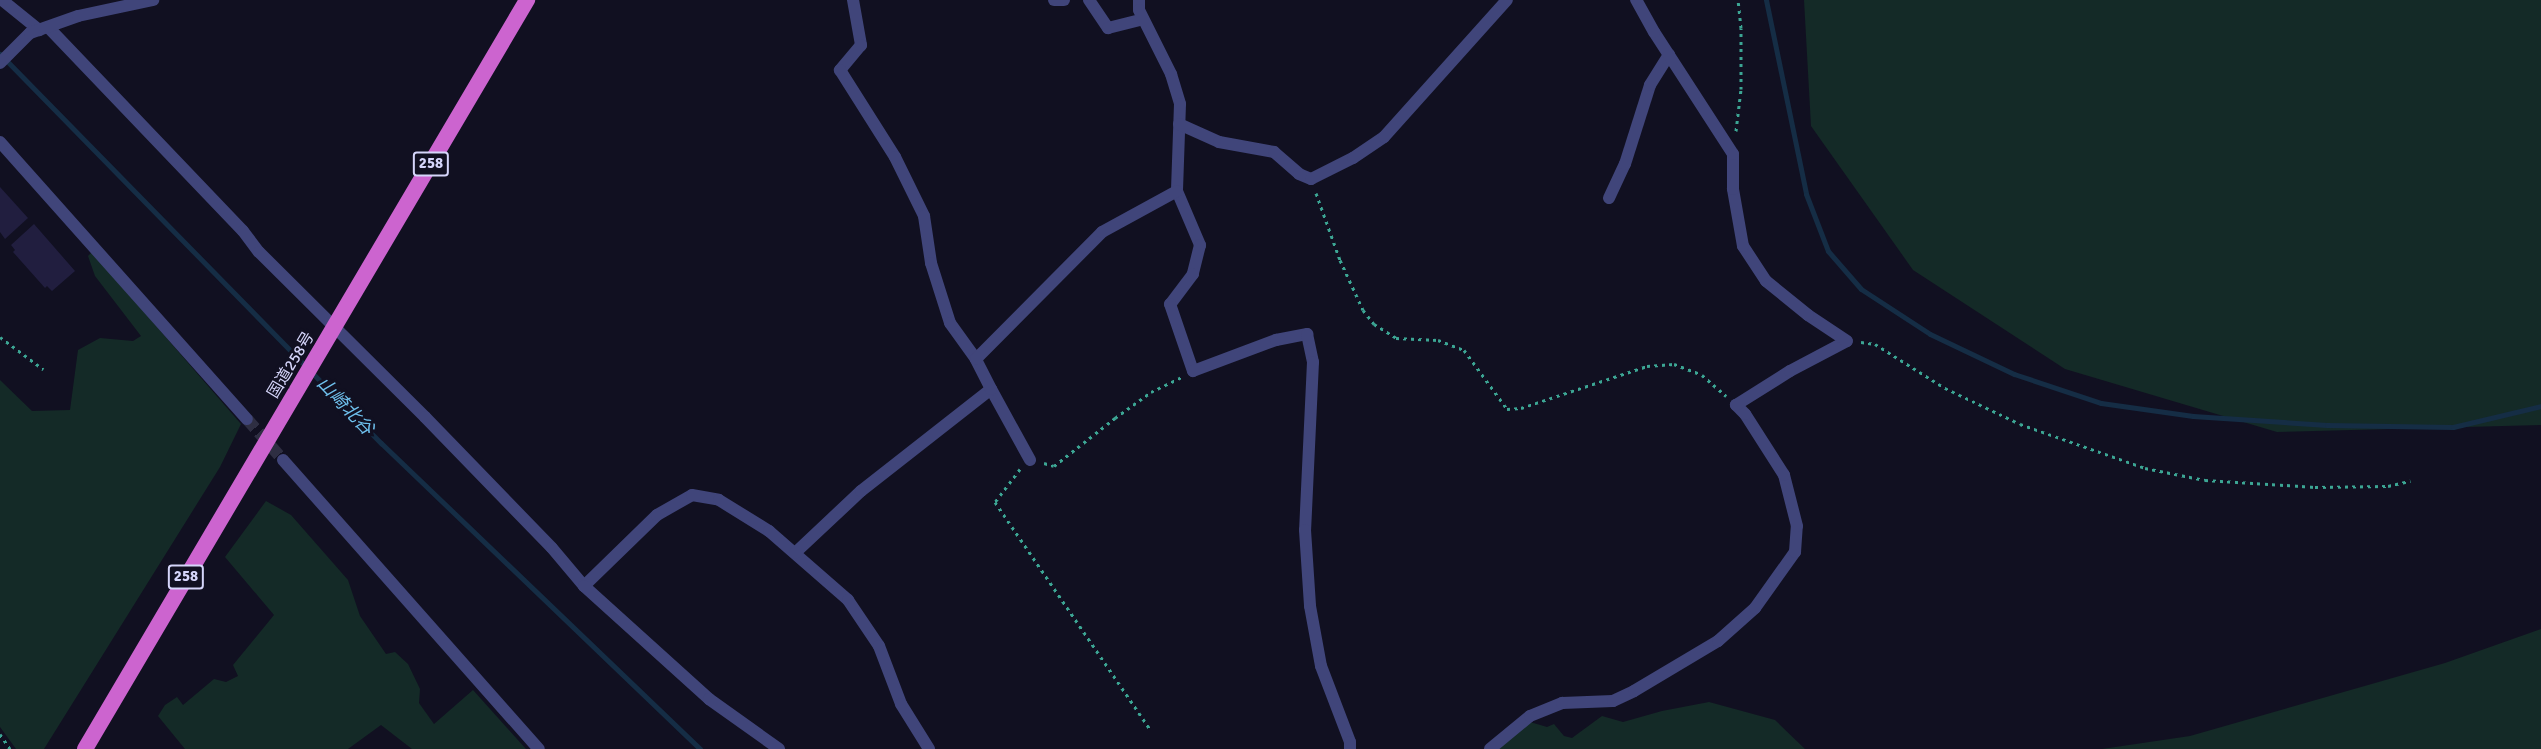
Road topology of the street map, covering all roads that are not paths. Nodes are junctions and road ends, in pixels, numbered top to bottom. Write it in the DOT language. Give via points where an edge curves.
graph roads {
  1 [pos="2,0"];
  2 [pos="153,0"];
  3 [pos="527,0"];
  4 [pos="853,0"];
  5 [pos="1054,0"];
  6 [pos="1064,0"];
  7 [pos="1089,0"];
  8 [pos="1139,0"];
  9 [pos="1507,0"];
  10 [pos="1636,0"];
  11 [pos="1143,19"];
  12 [pos="39,30"];
  13 [pos="1669,55"];
  14 [pos="0,63"];
  15 [pos="1179,124"];
  16 [pos="0,142"];
  17 [pos="1177,191"];
  18 [pos="1609,198"];
  19 [pos="331,334"];
  20 [pos="976,359"];
  21 [pos="991,389"];
  22 [pos="246,419"];
  23 [pos="283,460"];
  24 [pos="1030,460"];
  25 [pos="795,554"];
  26 [pos="584,586"];
  27 [pos="85,749"];
  28 [pos="539,749"];
  29 [pos="779,749"];
  30 [pos="929,749"];
  31 [pos="1350,749"];
  32 [pos="1490,749"];
  1 -- 12 [label="street"];
  2 -- 12 [label="street" via="78,16"];
  3 -- 19 [label="highway, 国道258号 / 258"];
  4 -- 20 [label="street" via="861,45 840,70 895,158 924,216 931,263 950,323"];
  5 -- 6 [label="street"];
  7 -- 11 [label="street" via="1108,28"];
  8 -- 11 [label="street"];
  9 -- 15 [label="street" via="1383,137 1353,158 1311,179 1299,174 1274,152 1219,142"];
  10 -- 13 [label="street"];
  11 -- 15 [label="street" via="1171,74 1180,104"];
  12 -- 14 [label="street"];
  12 -- 19 [label="street" via="243,231"];
  13 -- 18 [label="street" via="1650,85 1625,164"];
  13 -- 32 [label="street" via="1733,154 1733,189 1743,246 1766,281 1847,341 1736,405 1784,475 1797,526 1795,552 1755,608 1718,641 1613,701 1562,703 1530,716"];
  15 -- 17 [label="street"];
  16 -- 22 [label="street"];
  17 -- 20 [label="street" via="1102,232"];
  17 -- 31 [label="street" via="1200,245 1193,274 1170,304 1192,371 1276,340 1307,334 1313,362 1305,530 1310,606 1321,666"];
  19 -- 26 [label="street" via="552,548"];
  19 -- 27 [label="highway, 国道258号 / 258"];
  20 -- 21 [label="street"];
  21 -- 24 [label="street"];
  21 -- 25 [label="street" via="861,491"];
  23 -- 28 [label="street"];
  25 -- 26 [label="street" via="769,531 719,500 692,495 657,515"];
  25 -- 30 [label="street" via="848,600 879,646 901,704"];
  26 -- 29 [label="street" via="709,699"];
}
